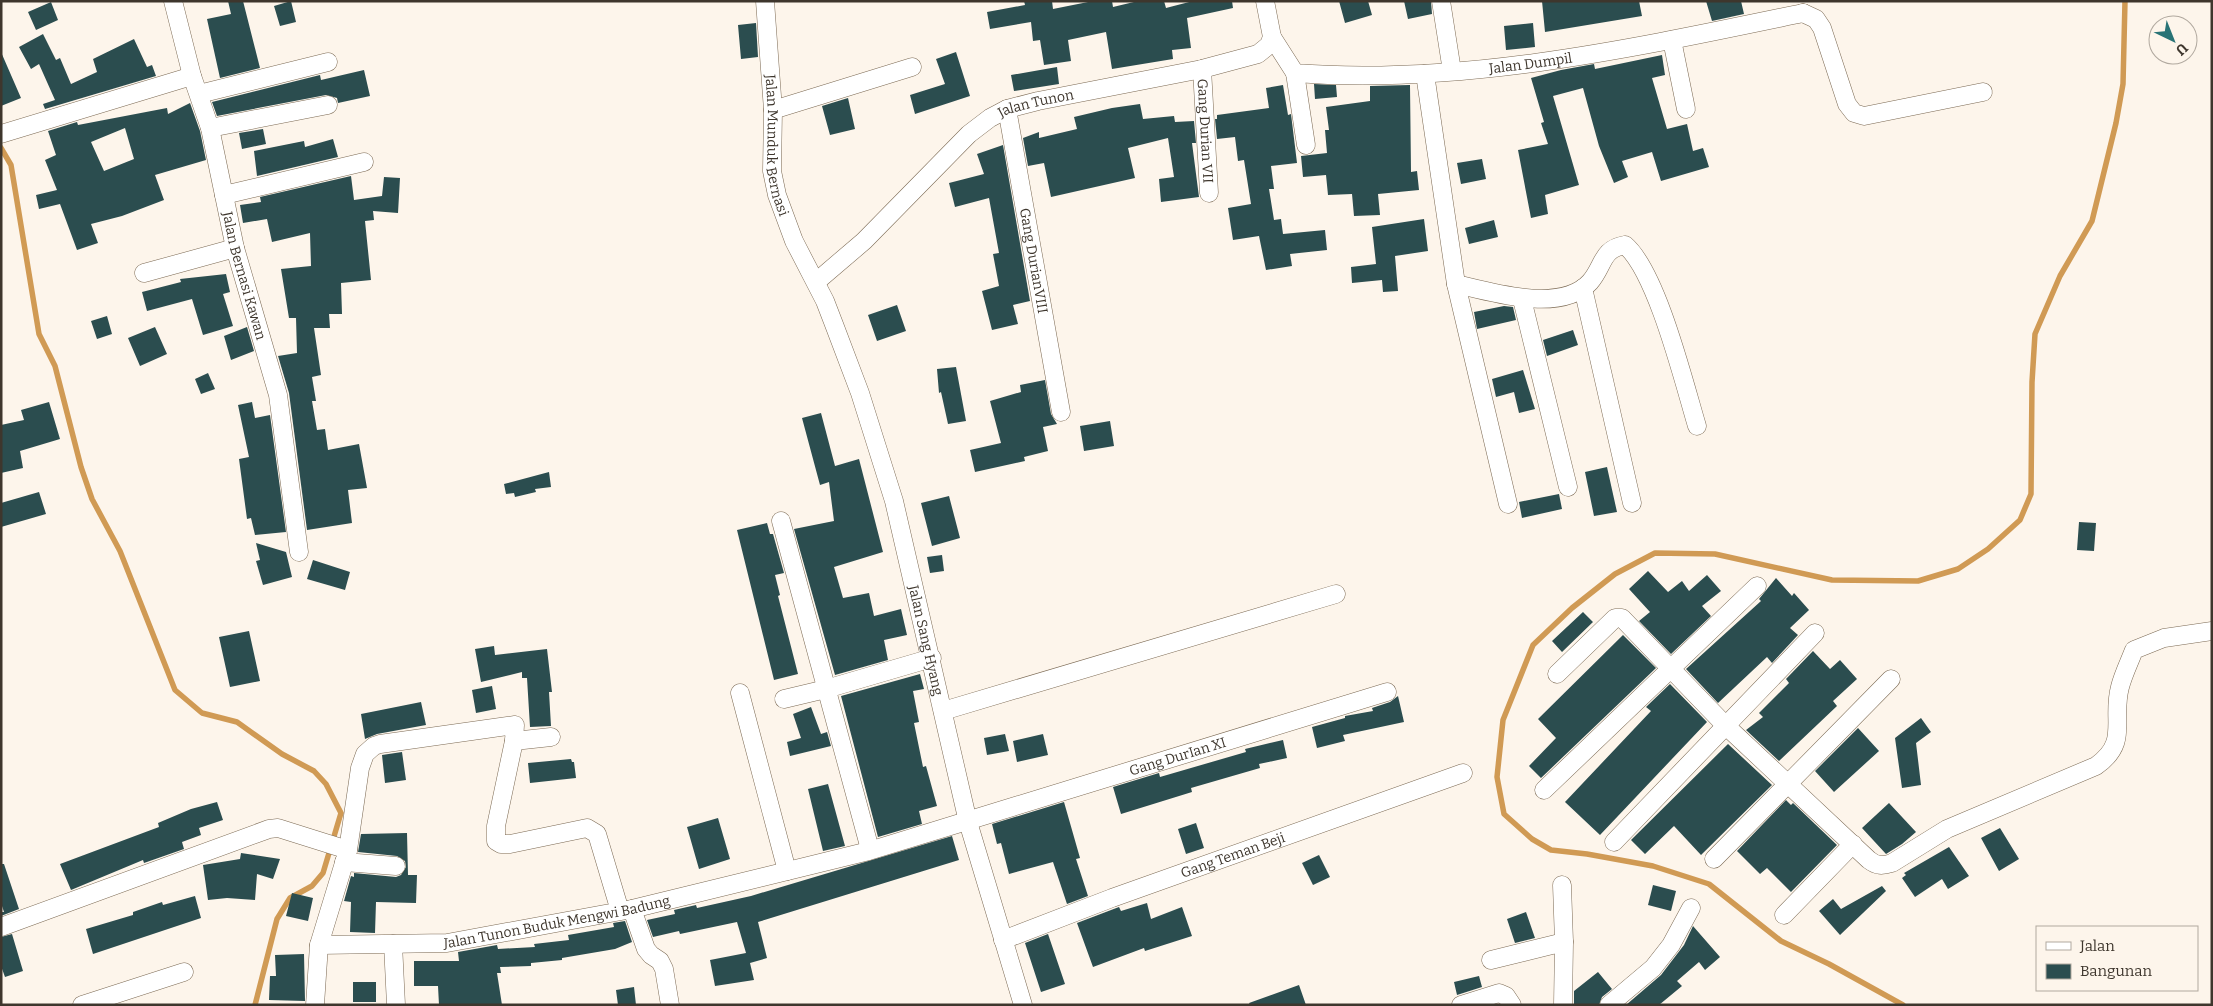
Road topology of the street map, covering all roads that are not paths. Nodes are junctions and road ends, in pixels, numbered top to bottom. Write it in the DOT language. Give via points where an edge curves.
graph roads {
  1 [pos="173,1"];
  2 [pos="765,1"];
  3 [pos="1265,1"];
  4 [pos="1440,1"];
  5 [pos="1802,7"];
  6 [pos="1272,37"];
  7 [pos="1672,40"];
  8 [pos="328,62"];
  9 [pos="912,67"];
  10 [pos="1202,69"];
  11 [pos="1452,71"];
  12 [pos="1295,73"];
  13 [pos="1425,74"];
  14 [pos="192,76"];
  15 [pos="1983,92"];
  16 [pos="198,94"];
  17 [pos="328,105"];
  18 [pos="1007,109"];
  19 [pos="1686,109"];
  20 [pos="773,110"];
  21 [pos="210,128"];
  22 [pos="1,134"];
  23 [pos="1306,145"];
  24 [pos="364,162"];
  25 [pos="224,194"];
  26 [pos="1209,194"];
  27 [pos="235,248"];
  28 [pos="144,273"];
  29 [pos="816,282"];
  30 [pos="1456,284"];
  31 [pos="1583,288"];
  32 [pos="1522,299"];
  33 [pos="1061,412"];
  34 [pos="1697,426"];
  35 [pos="1568,487"];
  36 [pos="1632,503"];
  37 [pos="1508,504"];
  38 [pos="781,520"];
  39 [pos="299,552"];
  40 [pos="1756,586"];
  41 [pos="1336,594"];
  42 [pos="2212,630"];
  43 [pos="1815,633"];
  44 [pos="932,658"];
  45 [pos="1668,668"];
  46 [pos="1557,674"];
  47 [pos="1891,678"];
  48 [pos="826,689"];
  49 [pos="1387,692"];
  50 [pos="740,693"];
  51 [pos="784,699"];
  52 [pos="943,711"];
  53 [pos="1725,725"];
  54 [pos="551,737"];
  55 [pos="514,741"];
  56 [pos="1463,773"];
  57 [pos="1786,783"];
  58 [pos="1544,790"];
  59 [pos="968,822"];
  60 [pos="868,842"];
  61 [pos="1614,842"];
  62 [pos="1853,844"];
  63 [pos="344,853"];
  64 [pos="1714,859"];
  65 [pos="396,866"];
  66 [pos="787,871"];
  67 [pos="1562,885"];
  68 [pos="1691,908"];
  69 [pos="626,910"];
  70 [pos="1784,915"];
  71 [pos="1,927"];
  72 [pos="1003,940"];
  73 [pos="1564,942"];
  74 [pos="393,944"];
  75 [pos="318,945"];
  76 [pos="1491,960"];
  77 [pos="184,972"];
  78 [pos="82,1005"];
  79 [pos="315,1005"];
  80 [pos="396,1005"];
  81 [pos="670,1005"];
  82 [pos="1023,1005"];
  83 [pos="1461,1005"];
  84 [pos="1512,1005"];
  85 [pos="1563,1005"];
  86 [pos="1609,1005"];
  1 -- 14 [label="street, Jalan Bernasi Kawan"];
  2 -- 20 [label="street, Jalan Munduk Bernasi"];
  3 -- 6 [label="street"];
  4 -- 11 [label="street"];
  5 -- 7 [label="street, Jalan Dumpil"];
  5 -- 15 [label="street" via="1822,28 1847,104 1854,113 1864,116"];
  6 -- 10 [label="street, Jalan Tunon" via="1269,45 1258,54"];
  6 -- 12 [label="street"];
  7 -- 11 [label="street, Jalan Dumpil"];
  7 -- 19 [label="street"];
  8 -- 16 [label="street"];
  9 -- 20 [label="street"];
  10 -- 18 [label="street, Jalan Tunon"];
  10 -- 26 [label="street, Gang Durian VII"];
  11 -- 13 [label="street, Jalan Dumpil"];
  12 -- 13 [label="street, Jalan Dumpil"];
  12 -- 23 [label="street"];
  13 -- 30 [label="street"];
  14 -- 16 [label="street, Jalan Bernasi Kawan"];
  14 -- 22 [label="street"];
  16 -- 21 [label="street, Jalan Bernasi Kawan"];
  17 -- 21 [label="street"];
  18 -- 29 [label="street, Jalan Tunon" via="969,134 864,241"];
  18 -- 33 [label="street, Gang DurianVIII"];
  20 -- 29 [label="street, Jalan Munduk Bernasi" via="772,170 777,195 794,241"];
  21 -- 25 [label="street, Jalan Bernasi Kawan"];
  24 -- 25 [label="street"];
  25 -- 27 [label="street, Jalan Bernasi Kawan"];
  27 -- 28 [label="street"];
  27 -- 39 [label="street, Jalan Bernasi Kawan" via="278,395"];
  29 -- 44 [label="street, Jalan Sang Hyang" via="860,393 894,500"];
  30 -- 32 [label="street"];
  30 -- 37 [label="street"];
  31 -- 32 [label="street" via="1560,297"];
  31 -- 34 [label="street" via="1614,247 1625,245 1633,251 1646,271"];
  31 -- 36 [label="street"];
  32 -- 35 [label="street"];
  38 -- 48 [label="street"];
  40 -- 45 [label="street"];
  41 -- 52 [label="street"];
  42 -- 62 [label="street" via="2164,638 2134,650 2119,688 2118,731 2113,750 2096,766 1947,829 1892,863 1877,865"];
  43 -- 53 [label="street"];
  44 -- 48 [label="street"];
  44 -- 52 [label="street, Jalan Sang Hyang"];
  45 -- 46 [label="street" via="1619,616"];
  45 -- 53 [label="street"];
  45 -- 58 [label="street"];
  47 -- 57 [label="street"];
  48 -- 51 [label="street"];
  48 -- 60 [label="street"];
  49 -- 59 [label="street, Gang DurIan XI"];
  50 -- 66 [label="street"];
  52 -- 59 [label="street, Jalan Sang Hyang"];
  53 -- 57 [label="street"];
  53 -- 61 [label="street"];
  54 -- 55 [label="street"];
  55 -- 63 [label="street" via="515,725 374,746 364,754 360,768"];
  55 -- 69 [label="street" via="496,826 496,841 510,844 587,828 592,830 599,840"];
  56 -- 72 [label="street, Gang Teman Beji"];
  57 -- 62 [label="street"];
  57 -- 64 [label="street"];
  59 -- 66 [label="street, Jalan Tunon Buduk Mengwi Badung"];
  59 -- 72 [label="street, Jalan Sang Hyang"];
  62 -- 70 [label="street"];
  63 -- 65 [label="street"];
  63 -- 71 [label="street" via="278,828 261,831"];
  63 -- 75 [label="street"];
  66 -- 69 [label="street, Jalan Tunon Buduk Mengwi Badung"];
  67 -- 73 [label="street"];
  68 -- 86 [label="street" via="1671,945 1653,968"];
  69 -- 74 [label="street, Jalan Tunon Buduk Mengwi Badung" via="446,943"];
  69 -- 81 [label="street" via="646,949 664,969"];
  72 -- 82 [label="street, Jalan Sang Hyang"];
  73 -- 76 [label="street"];
  73 -- 85 [label="street"];
  74 -- 75 [label="street, Jalan Tunon Buduk Mengwi Badung"];
  74 -- 80 [label="street"];
  75 -- 79 [label="street"];
  77 -- 78 [label="street"];
  83 -- 84 [label="street" via="1499,993 1506,996"];
}
